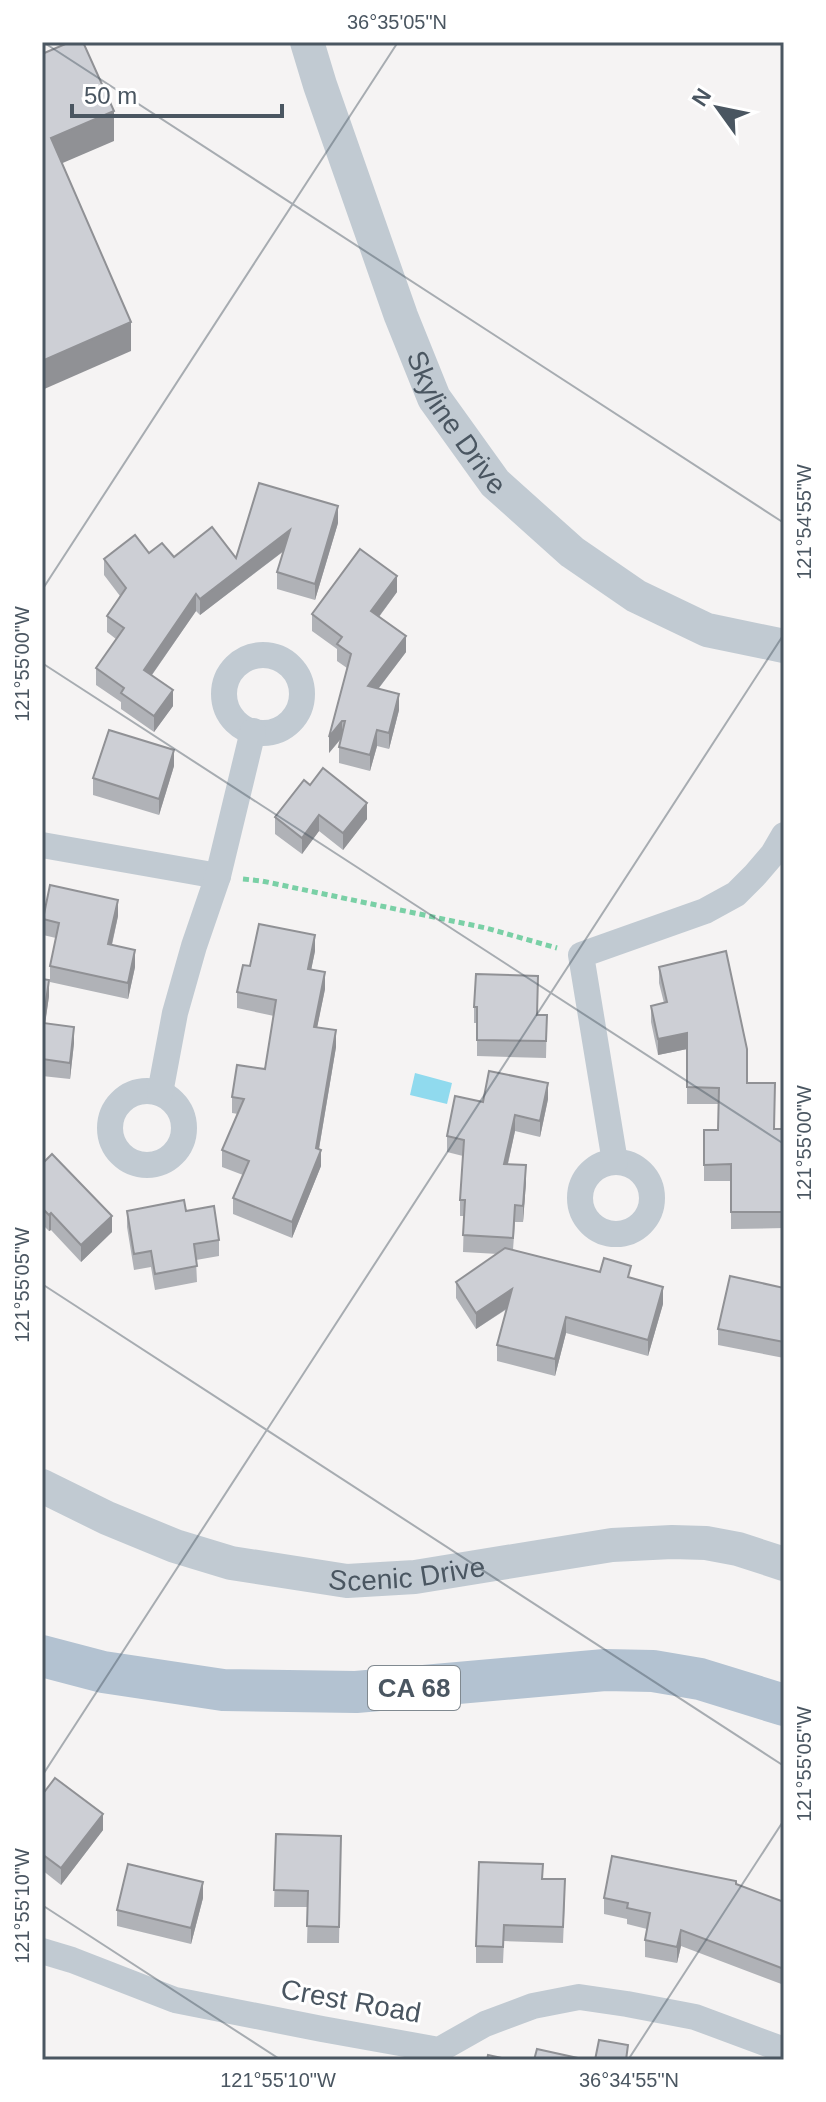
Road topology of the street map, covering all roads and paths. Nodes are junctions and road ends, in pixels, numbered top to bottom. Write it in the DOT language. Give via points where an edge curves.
graph roads {
  1 [pos="307,42"];
  2 [pos="784,646"];
  3 [pos="253,731"];
  4 [pos="784,835"];
  5 [pos="42,845"];
  6 [pos="218,876"];
  7 [pos="581,955"];
  8 [pos="160,1093"];
  9 [pos="615,1162"];
  10 [pos="42,1486"];
  11 [pos="784,1564"];
  12 [pos="42,1656"];
  13 [pos="784,1705"];
  14 [pos="42,1951"];
  15 [pos="784,2050"];
  16 [pos="438,2055"];
  1 -- 2 [label="street, Skyline Drive" via="434,398 495,483 572,552 636,596 707,630"];
  3 -- 6 [label="street"];
  4 -- 7 [label="street" via="736,894 705,911"];
  5 -- 6 [label="street"];
  6 -- 7 [label="path" via="486,928"];
  6 -- 8 [label="street" via="175,1013"];
  7 -- 9 [label="street"];
  10 -- 11 [label="street, Scenic Drive" via="175,1546 231,1563 347,1581 415,1577 612,1545 672,1542 738,1549"];
  12 -- 13 [label="main road, CA 68" via="103,1672 238,1691 356,1692 605,1670 653,1671 700,1679"];
  14 -- 16 [label="street, Crest Road" via="175,2000"];
  15 -- 16 [label="street, Crest Road" via="695,2017 579,1997 533,2006 485,2024"];
}
